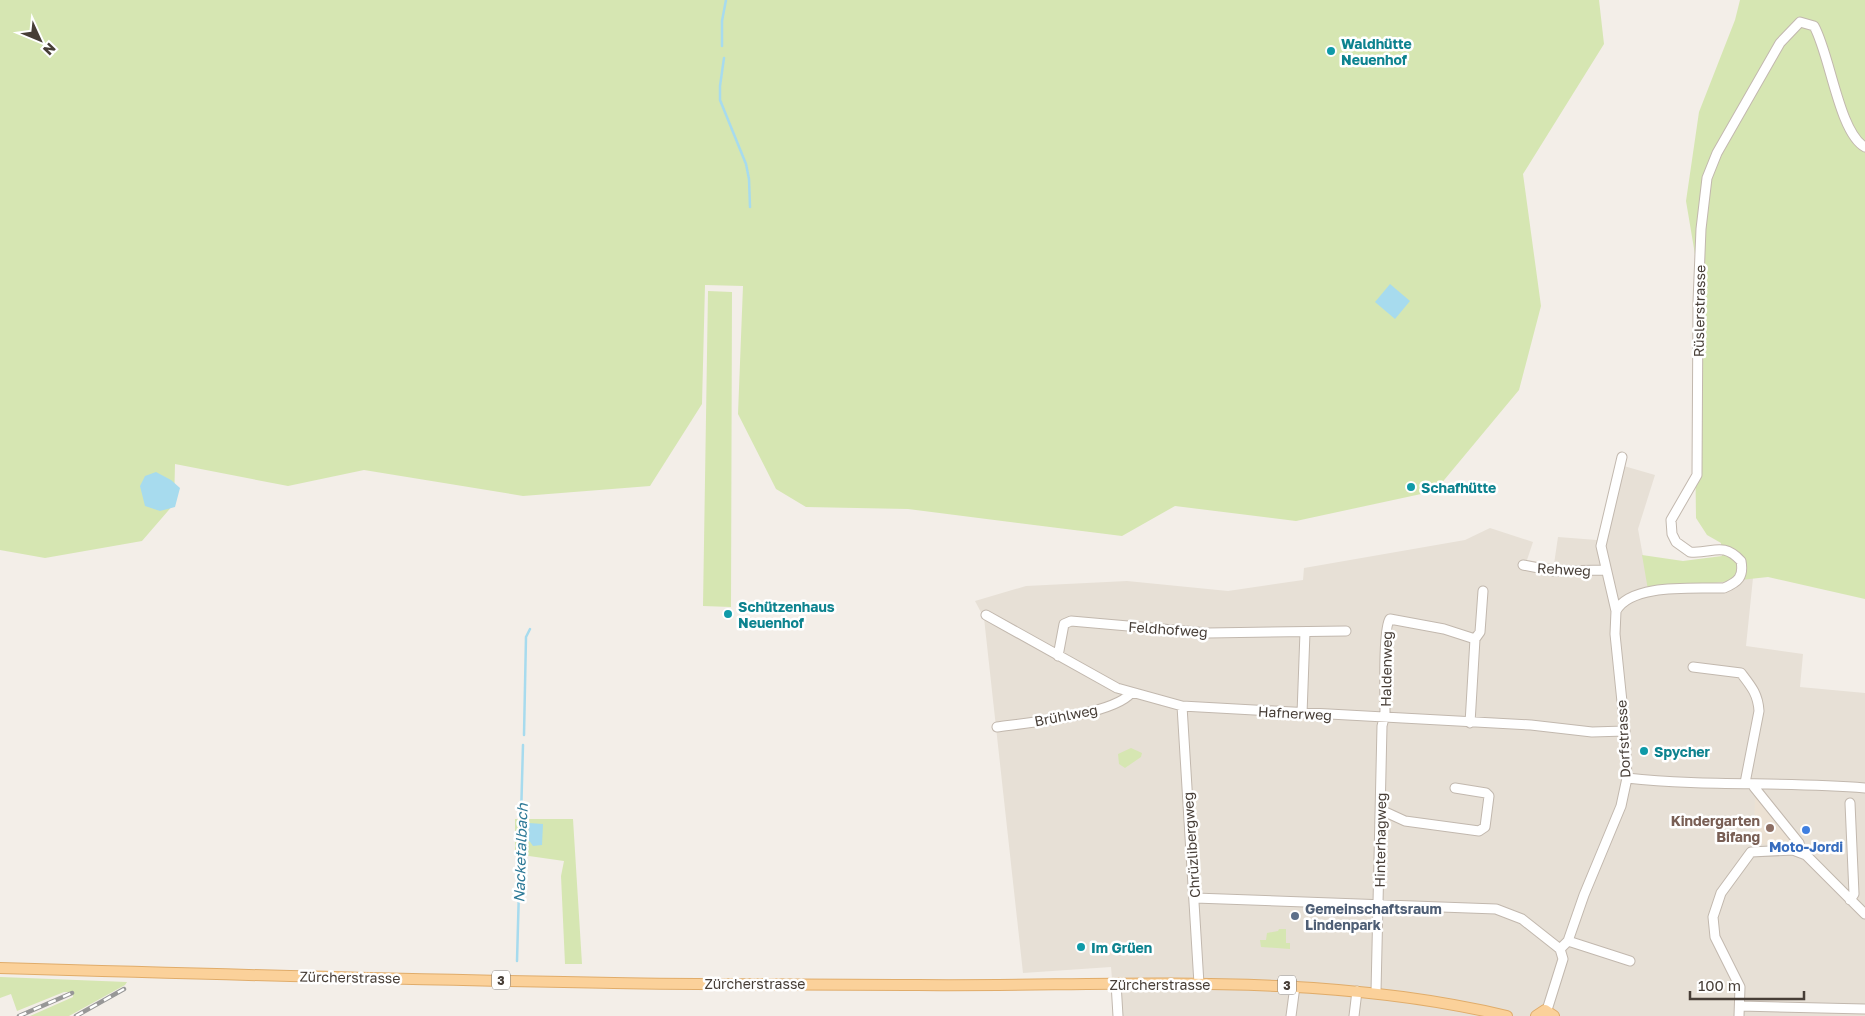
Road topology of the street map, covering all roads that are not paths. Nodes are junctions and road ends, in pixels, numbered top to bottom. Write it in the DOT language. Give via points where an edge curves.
graph roads {
  1 [pos="1865,148"];
  2 [pos="1622,457"];
  3 [pos="1523,565"];
  4 [pos="1606,570"];
  5 [pos="1483,590"];
  6 [pos="1616,611"];
  7 [pos="986,615"];
  8 [pos="1346,631"];
  9 [pos="1305,632"];
  10 [pos="1475,639"];
  11 [pos="1058,656"];
  12 [pos="1693,667"];
  13 [pos="1131,693"];
  14 [pos="1182,706"];
  15 [pos="1302,714"];
  16 [pos="1383,718"];
  17 [pos="1470,723"];
  18 [pos="997,727"];
  19 [pos="1625,731"];
  20 [pos="1627,778"];
  21 [pos="1750,784"];
  22 [pos="1455,788"];
  23 [pos="1865,788"];
  24 [pos="1850,803"];
  25 [pos="1381,810"];
  26 [pos="1801,852"];
  27 [pos="1195,898"];
  28 [pos="1850,900"];
  29 [pos="1378,905"];
  30 [pos="1865,914"];
  31 [pos="1568,941"];
  32 [pos="1560,949"];
  33 [pos="1630,962"];
  34 [pos="0,968"];
  35 [pos="1116,983"];
  36 [pos="1199,984"];
  37 [pos="1295,986"];
  38 [pos="1357,991"];
  39 [pos="1376,992"];
  40 [pos="1740,1006"];
  41 [pos="1865,1009"];
  42 [pos="1551,1013"];
  43 [pos="1118,1016"];
  44 [pos="1292,1016"];
  45 [pos="1354,1016"];
  46 [pos="1507,1016"];
  47 [pos="1536,1016"];
  48 [pos="1739,1016"];
  1 -- 6 [label="street, Rüslerstrasse" via="1850,130 1843,114 1821,38 1814,26 1800,22 1780,43 1717,153 1707,178 1704,201 1698,302 1697,475 1671,520 1672,534 1682,548 1690,552 1723,549 1732,552 1741,561 1741,577 1724,588 1642,592 1630,596"];
  2 -- 4 [label="street, Dorfstrasse" via="1601,546"];
  3 -- 4 [label="street, Rehweg" via="1554,571"];
  4 -- 6 [label="street, Dorfstrasse"];
  5 -- 10 [label="street" via="1480,632"];
  6 -- 19 [label="street, Dorfstrasse" via="1615,634"];
  7 -- 11 [label="street, Hafnerweg"];
  8 -- 9 [label="street, Feldhofweg"];
  9 -- 11 [label="street, Feldhofweg" via="1208,633 1071,620 1064,624"];
  9 -- 15 [label="street"];
  10 -- 16 [label="street, Haldenweg" via="1444,629 1390,619 1385,636"];
  10 -- 17 [label="street"];
  11 -- 13 [label="street, Hafnerweg"];
  12 -- 21 [label="street" via="1740,673 1755,690 1759,710"];
  13 -- 14 [label="street, Hafnerweg"];
  13 -- 18 [label="street, Brühlweg" via="1125,700 1106,708"];
  14 -- 15 [label="street, Hafnerweg"];
  14 -- 27 [label="street, Chrüzlibergweg"];
  15 -- 16 [label="street, Hafnerweg"];
  16 -- 17 [label="street, Hafnerweg"];
  16 -- 25 [label="street, Hinterhagweg"];
  17 -- 19 [label="street, Hafnerweg" via="1592,732"];
  19 -- 20 [label="street, Dorfstrasse"];
  20 -- 21 [label="street" via="1678,784"];
  20 -- 31 [label="street, Dorfstrasse" via="1621,806"];
  21 -- 23 [label="street"];
  21 -- 26 [label="street" via="1799,843"];
  22 -- 25 [label="street" via="1490,796 1485,827 1479,831 1406,820"];
  24 -- 28 [label="street" via="1854,894"];
  25 -- 29 [label="street, Hinterhagweg"];
  26 -- 28 [label="street"];
  26 -- 40 [label="street" via="1776,849 1751,852 1716,905 1715,937 1740,987"];
  27 -- 29 [label="street"];
  27 -- 36 [label="street, Chrüzlibergweg"];
  28 -- 30 [label="street"];
  29 -- 32 [label="street" via="1496,909 1522,919"];
  29 -- 39 [label="street, Hinterhagweg"];
  31 -- 32 [label="street, Dorfstrasse"];
  31 -- 33 [label="street"];
  32 -- 42 [label="street" via="1562,959"];
  34 -- 35 [label="main road, Zürcherstrasse / 3" via="608,983"];
  35 -- 36 [label="main road, Zürcherstrasse / 3"];
  35 -- 43 [label="street"];
  36 -- 37 [label="main road, Zürcherstrasse / 3"];
  37 -- 38 [label="main road, Zürcherstrasse / 3"];
  37 -- 44 [label="street"];
  38 -- 39 [label="main road, Zürcherstrasse / 3"];
  38 -- 45 [label="street"];
  39 -- 46 [label="main road, Zürcherstrasse / 3"];
  40 -- 41 [label="street"];
  40 -- 48 [label="street"];
  42 -- 47 [label="main road"];
}
